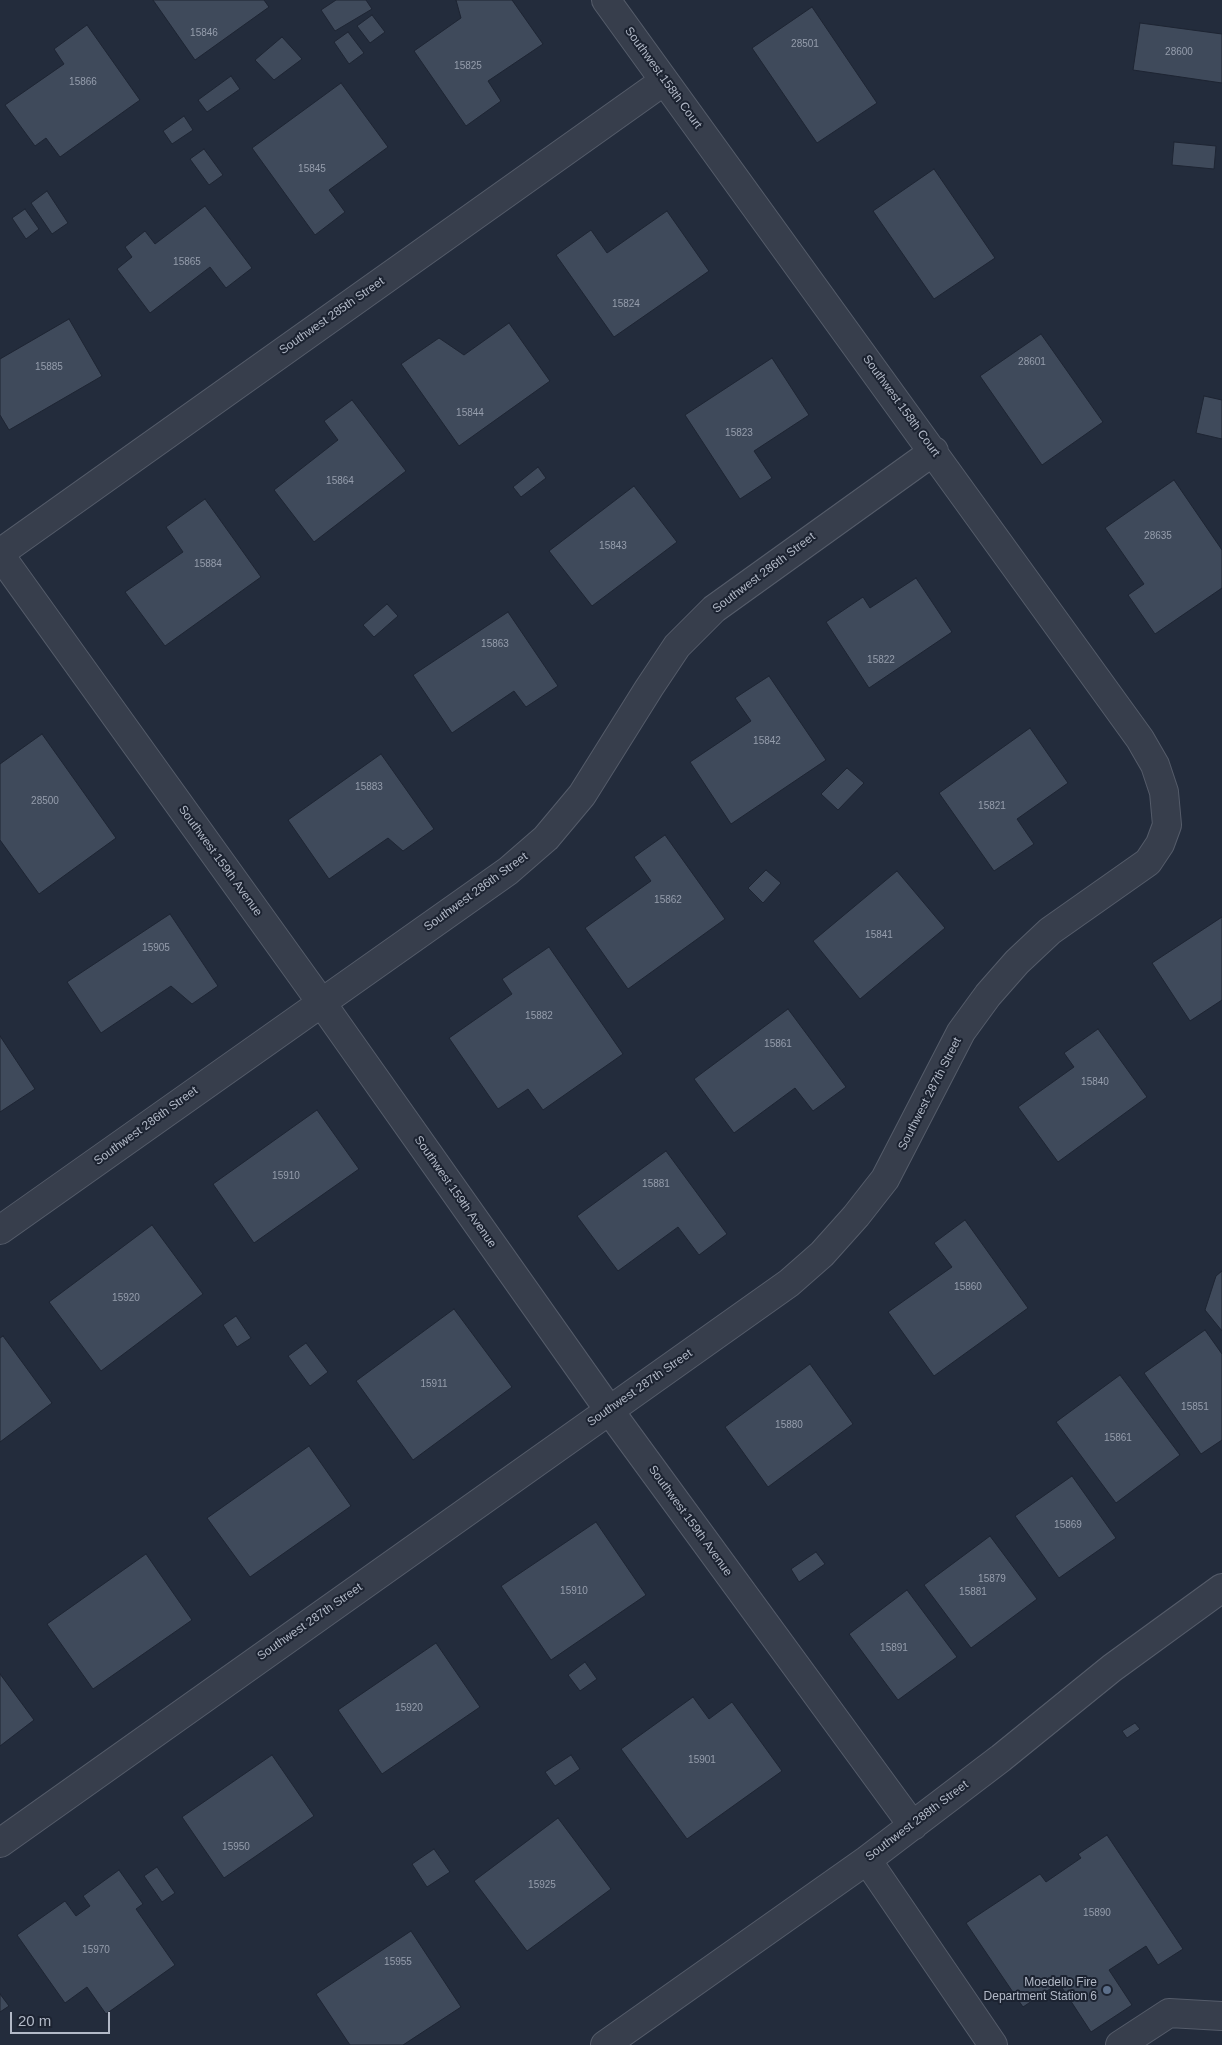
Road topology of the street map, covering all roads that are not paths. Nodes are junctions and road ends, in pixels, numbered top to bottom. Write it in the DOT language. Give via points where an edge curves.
graph roads {
  1 [pos="606,0"];
  2 [pos="664,81"];
  3 [pos="934,451"];
  4 [pos="0,554"];
  5 [pos="1167,825"];
  6 [pos="321,1002"];
  7 [pos="0,1230"];
  8 [pos="609,1410"];
  9 [pos="1222,1588"];
  10 [pos="1222,1612"];
  11 [pos="1171,1624"];
  12 [pos="913,1826"];
  13 [pos="0,1843"];
  14 [pos="867,1860"];
  15 [pos="1222,2016"];
  16 [pos="606,2045"];
  17 [pos="993,2045"];
  18 [pos="1120,2045"];
  1 -- 2 [label="street, Southwest 158th Court"];
  2 -- 3 [label="street, Southwest 158th Court"];
  2 -- 4 [label="street, Southwest 285th Street"];
  3 -- 5 [label="street, Southwest 158th Court" via="1140,739 1155,766 1164,792"];
  3 -- 6 [label="street, Southwest 286th Street" via="714,609 677,646 582,795 546,838 508,871"];
  4 -- 6 [label="street, Southwest 159th Avenue"];
  5 -- 8 [label="street, Southwest 287th Street" via="1148,862 1050,931 988,995 961,1032 885,1179 822,1254 789,1283"];
  6 -- 7 [label="street, Southwest 286th Street"];
  6 -- 8 [label="street, Southwest 159th Avenue"];
  8 -- 12 [label="street, Southwest 159th Avenue"];
  8 -- 13 [label="street, Southwest 287th Street"];
  9 -- 11 [label="street, Southwest 288th Street"];
  10 -- 11 [label="street"];
  11 -- 12 [label="street, Southwest 288th Street"];
  12 -- 14 [label="street, Southwest 288th Street"];
  14 -- 16 [label="street, Southwest 288th Street"];
  14 -- 17 [label="street"];
  15 -- 18 [label="street" via="1169,2013"];
}
